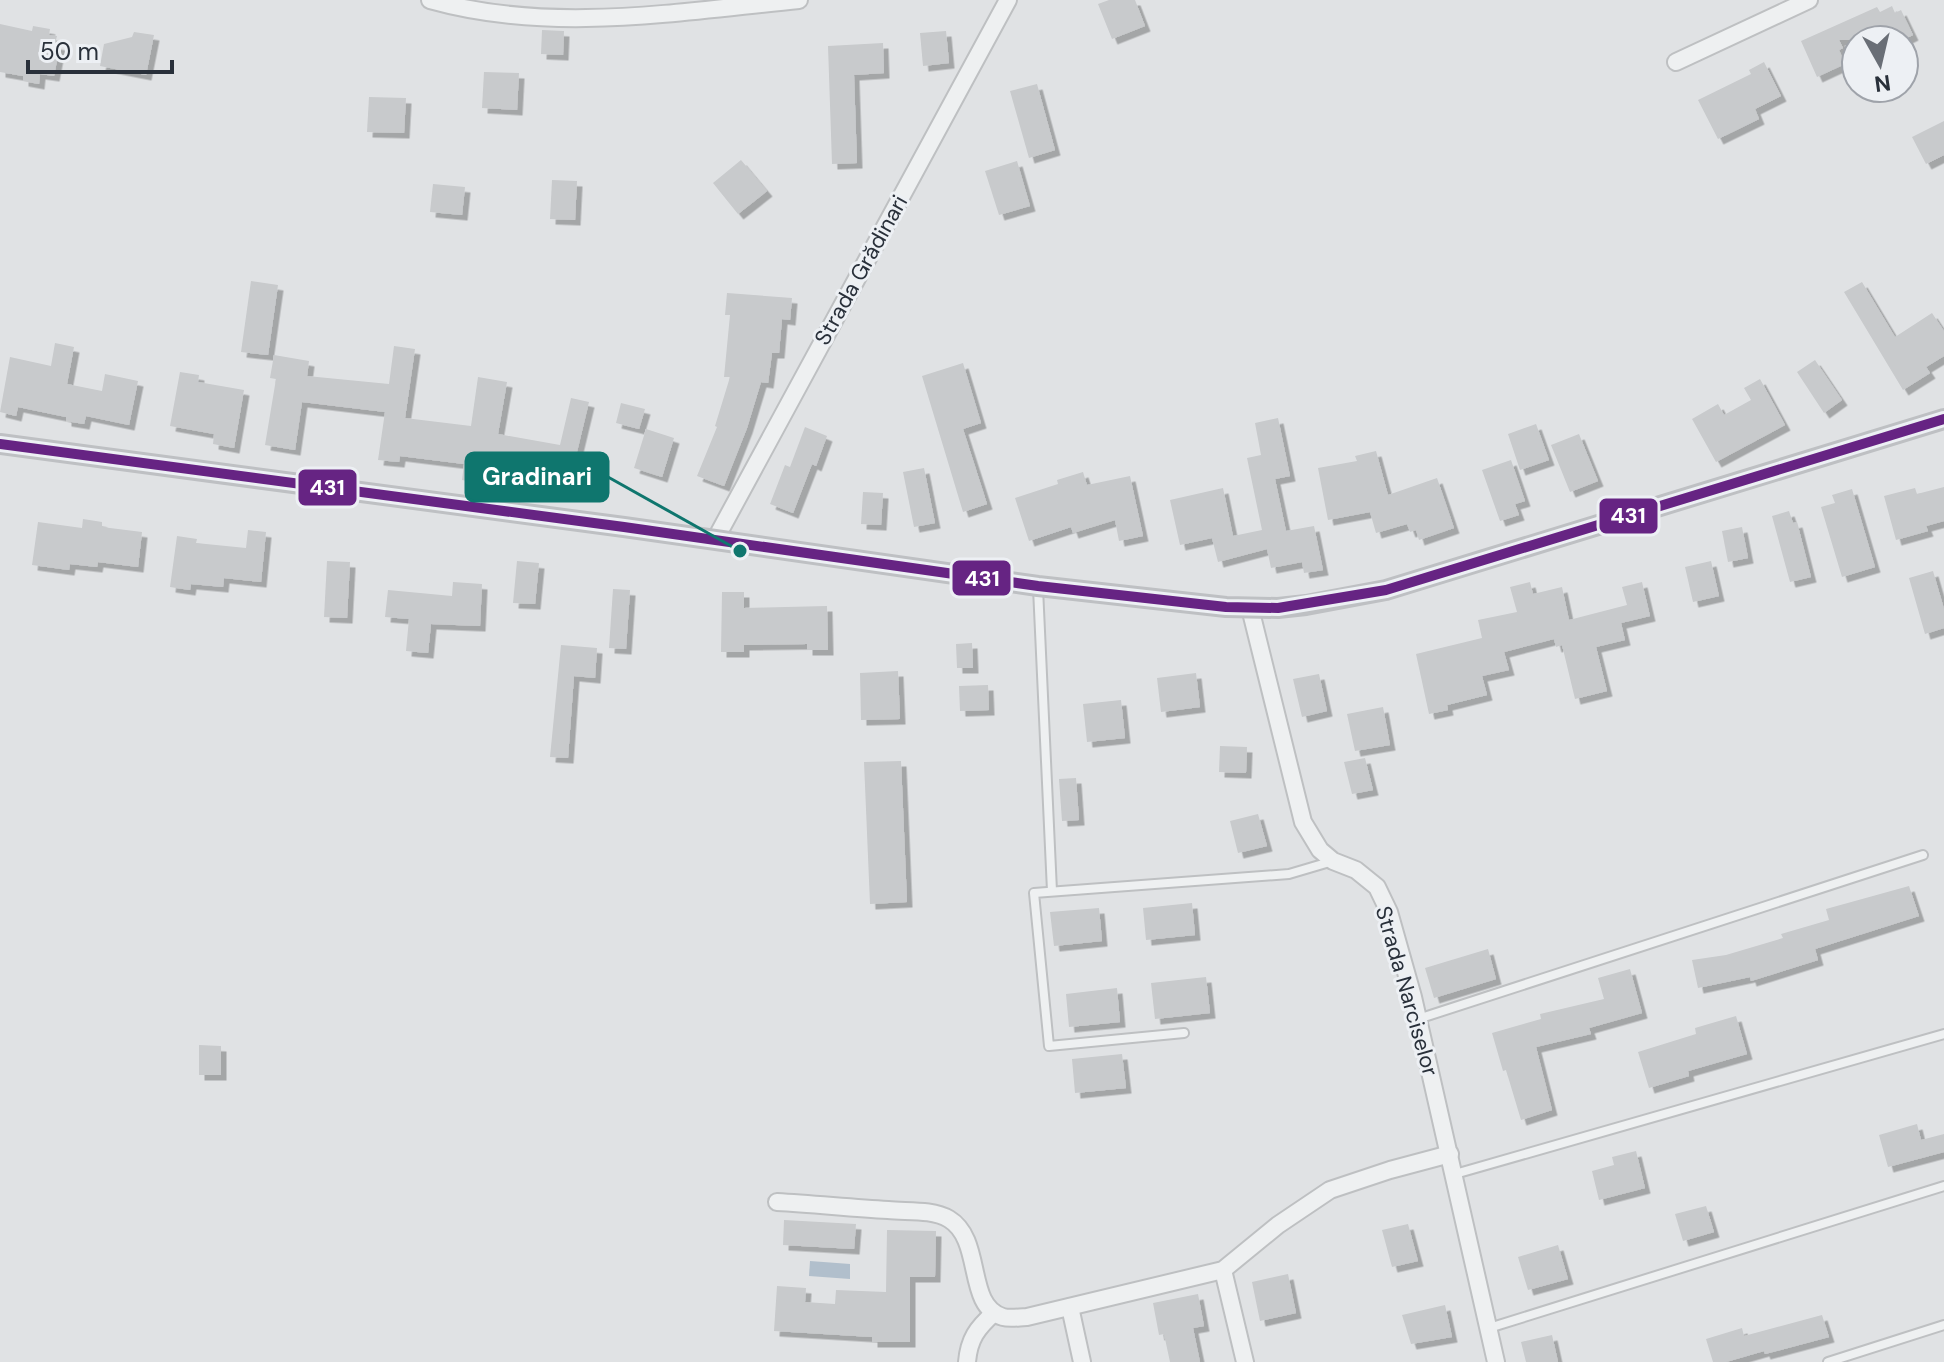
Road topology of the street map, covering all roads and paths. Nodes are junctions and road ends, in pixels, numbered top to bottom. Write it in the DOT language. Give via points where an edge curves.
graph roads {
  1 [pos="799,0"];
  2 [pos="1008,0"];
  3 [pos="1809,0"];
  4 [pos="441,2"];
  5 [pos="1676,62"];
  6 [pos="1944,419"];
  7 [pos="0,444"];
  8 [pos="715,540"];
  9 [pos="1038,586"];
  10 [pos="1250,608"];
  11 [pos="1923,855"];
  12 [pos="1333,861"];
  13 [pos="1052,891"];
  14 [pos="1418,1019"];
  15 [pos="1184,1033"];
  16 [pos="1944,1034"];
  17 [pos="1450,1154"];
  18 [pos="1455,1174"];
  19 [pos="1944,1186"];
  20 [pos="777,1202"];
  21 [pos="1223,1270"];
  22 [pos="1070,1307"];
  23 [pos="994,1313"];
  24 [pos="1944,1325"];
  25 [pos="1489,1328"];
  26 [pos="967,1362"];
  27 [pos="1082,1362"];
  28 [pos="1245,1362"];
  29 [pos="1496,1362"];
  30 [pos="1828,1362"];
  1 -- 4 [label="street" via="572,19 502,16"];
  2 -- 8 [label="street, Strada Grădinari"];
  3 -- 5 [label="street"];
  6 -- 10 [label="main road" via="1386,590 1306,605"];
  7 -- 8 [label="main road"];
  8 -- 9 [label="main road"];
  9 -- 10 [label="main road"];
  9 -- 13 [label="lane"];
  10 -- 12 [label="street, Strada Narciselor" via="1303,822"];
  11 -- 14 [label="lane"];
  12 -- 13 [label="lane" via="1289,874"];
  12 -- 14 [label="street, Strada Narciselor" via="1377,887 1389,912"];
  13 -- 15 [label="lane" via="1034,893 1049,1046"];
  14 -- 17 [label="street, Strada Narciselor"];
  16 -- 18 [label="lane"];
  17 -- 18 [label="street, Strada Narciselor"];
  17 -- 21 [label="street" via="1330,1190"];
  18 -- 25 [label="street, Strada Narciselor"];
  19 -- 25 [label="lane"];
  20 -- 23 [label="street" via="924,1212 949,1219 965,1236 979,1291"];
  21 -- 22 [label="street"];
  21 -- 28 [label="street"];
  22 -- 23 [label="street" via="1027,1317"];
  22 -- 27 [label="street"];
  23 -- 26 [label="street" via="975,1329"];
  24 -- 30 [label="lane"];
  25 -- 29 [label="street, Strada Narciselor"];
}
